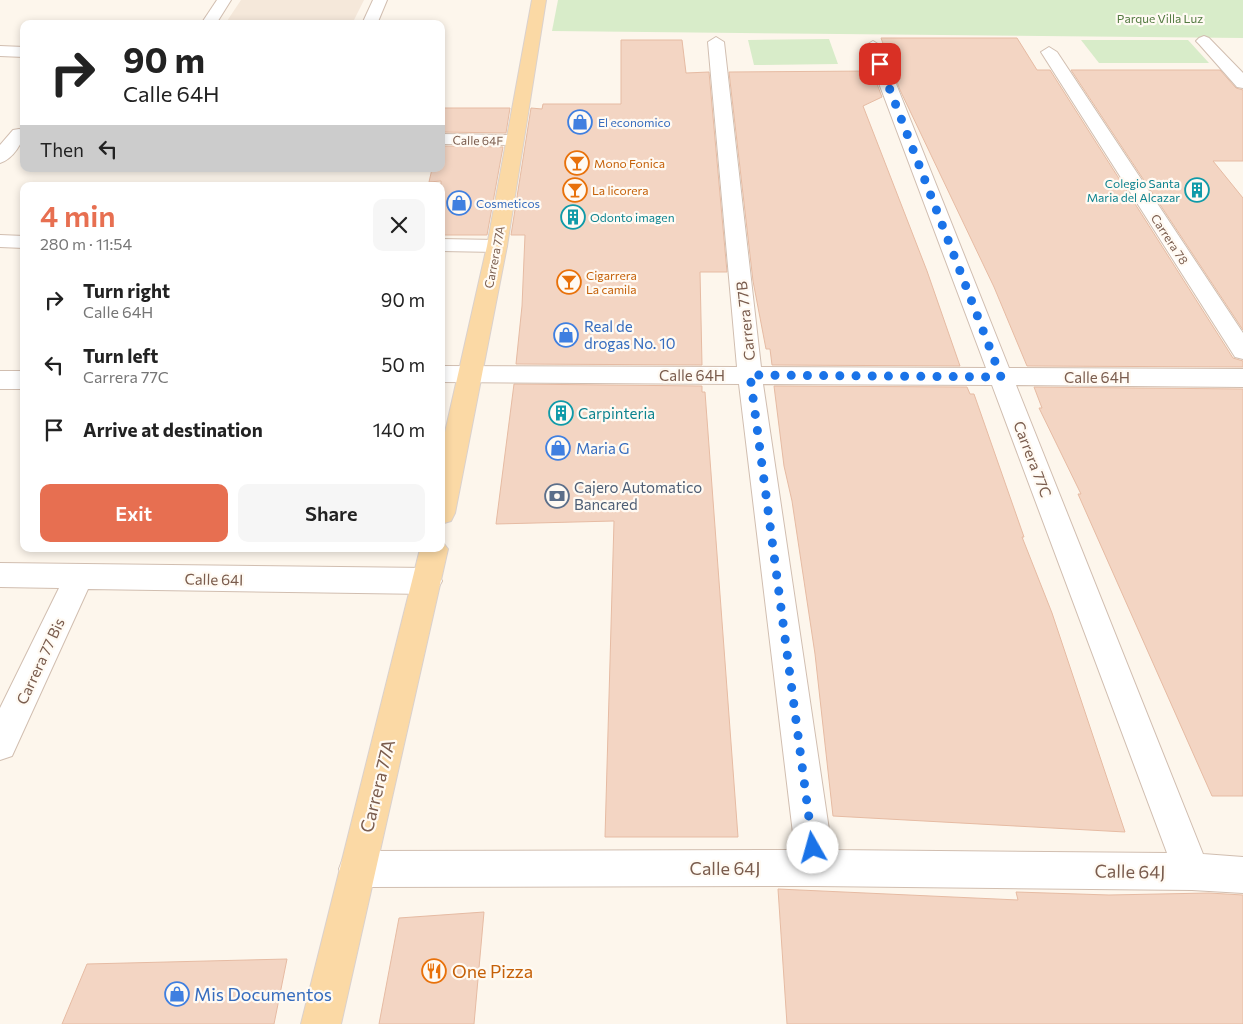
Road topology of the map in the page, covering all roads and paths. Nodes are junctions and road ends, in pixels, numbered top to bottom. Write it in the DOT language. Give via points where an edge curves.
graph roads {
  1 [pos="224,0"];
  2 [pos="380,0"];
  3 [pos="538,0"];
  4 [pos="211,20"];
  5 [pos="372,20"];
  6 [pos="1204,41"];
  7 [pos="716,42"];
  8 [pos="873,46"];
  9 [pos="0,51"];
  10 [pos="20,52"];
  11 [pos="1049,52"];
  12 [pos="1243,83"];
  13 [pos="0,134"];
  14 [pos="20,134"];
  15 [pos="20,136"];
  16 [pos="445,139"];
  17 [pos="514,140"];
  18 [pos="0,157"];
  19 [pos="0,241"];
  20 [pos="20,242"];
  21 [pos="445,246"];
  22 [pos="497,246"];
  23 [pos="1243,351"];
  24 [pos="470,373"];
  25 [pos="445,374"];
  26 [pos="750,375"];
  27 [pos="1001,377"];
  28 [pos="1243,378"];
  29 [pos="0,380"];
  30 [pos="20,380"];
  31 [pos="445,494"];
  32 [pos="433,552"];
  33 [pos="0,575"];
  34 [pos="79,577"];
  35 [pos="427,581"];
  36 [pos="0,744"];
  37 [pos="816,868"];
  38 [pos="357,869"];
  39 [pos="1192,872"];
  40 [pos="1243,875"];
  41 [pos="322,1024"];
  1 -- 4 [label="street"];
  2 -- 5 [label="street"];
  3 -- 17 [label="main road, Carrera 77A"];
  6 -- 12 [label="street"];
  7 -- 26 [label="street, Carrera 77B"];
  8 -- 27 [label="street, Carrera 77C"];
  9 -- 10 [label="street"];
  11 -- 23 [label="street, Carrera 78"];
  13 -- 14 [label="street"];
  15 -- 18 [label="street"];
  16 -- 17 [label="street, Calle 64F"];
  17 -- 22 [label="main road, Carrera 77A"];
  19 -- 20 [label="street"];
  21 -- 22 [label="street"];
  22 -- 24 [label="main road, Carrera 77A"];
  24 -- 25 [label="street, Calle 64H"];
  24 -- 26 [label="street, Calle 64H"];
  24 -- 31 [label="main road, Carrera 77A"];
  26 -- 27 [label="street, Calle 64H"];
  26 -- 37 [label="street, Carrera 77B"];
  27 -- 28 [label="street, Calle 64H"];
  27 -- 39 [label="street, Carrera 77C"];
  29 -- 30 [label="street"];
  32 -- 35 [label="main road, Carrera 77A"];
  33 -- 34 [label="street, Calle 64I"];
  34 -- 35 [label="street, Calle 64I"];
  34 -- 36 [label="street, Carrera 77 Bis"];
  35 -- 38 [label="main road, Carrera 77A"];
  37 -- 38 [label="street, Calle 64J"];
  37 -- 39 [label="street, Calle 64J"];
  38 -- 41 [label="main road, Carrera 77A"];
  39 -- 40 [label="street, Calle 64J"];
}
